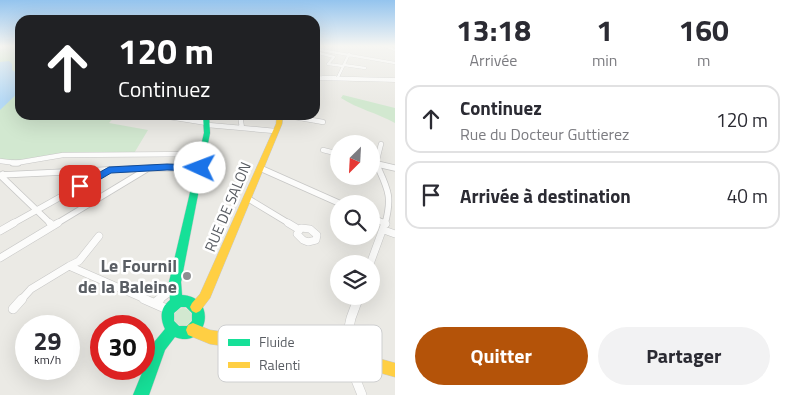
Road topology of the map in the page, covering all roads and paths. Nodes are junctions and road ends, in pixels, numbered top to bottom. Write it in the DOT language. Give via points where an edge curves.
graph roads {
  1 [pos="331,64"];
  2 [pos="344,66"];
  3 [pos="366,68"];
  4 [pos="338,77"];
  5 [pos="320,78"];
  6 [pos="395,80"];
  7 [pos="241,120"];
  8 [pos="280,120"];
  9 [pos="311,120"];
  10 [pos="207,121"];
  11 [pos="323,122"];
  12 [pos="242,128"];
  13 [pos="275,131"];
  14 [pos="323,150"];
  15 [pos="330,152"];
  16 [pos="203,154"];
  17 [pos="0,161"];
  18 [pos="380,164"];
  19 [pos="148,168"];
  20 [pos="200,168"];
  21 [pos="260,168"];
  22 [pos="395,168"];
  23 [pos="109,170"];
  24 [pos="2,174"];
  25 [pos="380,174"];
  26 [pos="247,198"];
  27 [pos="330,199"];
  28 [pos="37,210"];
  29 [pos="380,224"];
  30 [pos="53,226"];
  31 [pos="385,227"];
  32 [pos="298,229"];
  33 [pos="0,231"];
  34 [pos="395,234"];
  35 [pos="99,236"];
  36 [pos="374,255"];
  37 [pos="0,258"];
  38 [pos="70,266"];
  39 [pos="174,290"];
  40 [pos="155,303"];
  41 [pos="356,305"];
  42 [pos="172,307"];
  43 [pos="196,307"];
  44 [pos="13,308"];
  45 [pos="350,325"];
  46 [pos="172,330"];
  47 [pos="193,330"];
  48 [pos="218,338"];
  49 [pos="382,366"];
  50 [pos="395,370"];
  51 [pos="357,382"];
  52 [pos="141,395"];
  53 [pos="362,395"];
  1 -- 2 [label="street"];
  2 -- 3 [label="street"];
  2 -- 4 [label="street"];
  4 -- 5 [label="street"];
  4 -- 6 [label="street"];
  7 -- 12 [label="street"];
  8 -- 13 [label="street, RUE DE SALON"];
  9 -- 11 [label="street, RUE DE SALON"];
  10 -- 12 [label="street"];
  10 -- 16 [label="street"];
  12 -- 13 [label="street"];
  13 -- 21 [label="street, RUE DE SALON"];
  14 -- 15 [label="street"];
  16 -- 17 [label="street" via="63,155 16,163"];
  16 -- 20 [label="street"];
  18 -- 22 [label="street"];
  19 -- 20 [label="street"];
  19 -- 23 [label="street"];
  19 -- 30 [label="street"];
  20 -- 39 [label="street"];
  21 -- 26 [label="street, RUE DE SALON"];
  21 -- 27 [label="street"];
  23 -- 24 [label="street"];
  23 -- 28 [label="street"];
  24 -- 28 [label="street"];
  25 -- 31 [label="street" via="389,191"];
  26 -- 32 [label="street"];
  26 -- 43 [label="street, RUE DE SALON" via="204,298"];
  28 -- 30 [label="street"];
  28 -- 33 [label="street"];
  29 -- 31 [label="street"];
  30 -- 37 [label="street"];
  31 -- 34 [label="street"];
  31 -- 36 [label="street"];
  35 -- 38 [label="street" via="79,261"];
  38 -- 40 [label="street"];
  38 -- 44 [label="street" via="31,289"];
  39 -- 40 [label="street"];
  39 -- 42 [label="street"];
  40 -- 42 [label="street"];
  41 -- 45 [label="street"];
  42 -- 43 [label="street" via="184,302"];
  42 -- 46 [label="street" via="167,320"];
  43 -- 47 [label="street" via="198,321"];
  46 -- 47 [label="street" via="182,333"];
  46 -- 52 [label="street" via="160,346"];
  47 -- 48 [label="street"];
  49 -- 50 [label="street"];
  51 -- 53 [label="street"];
}
